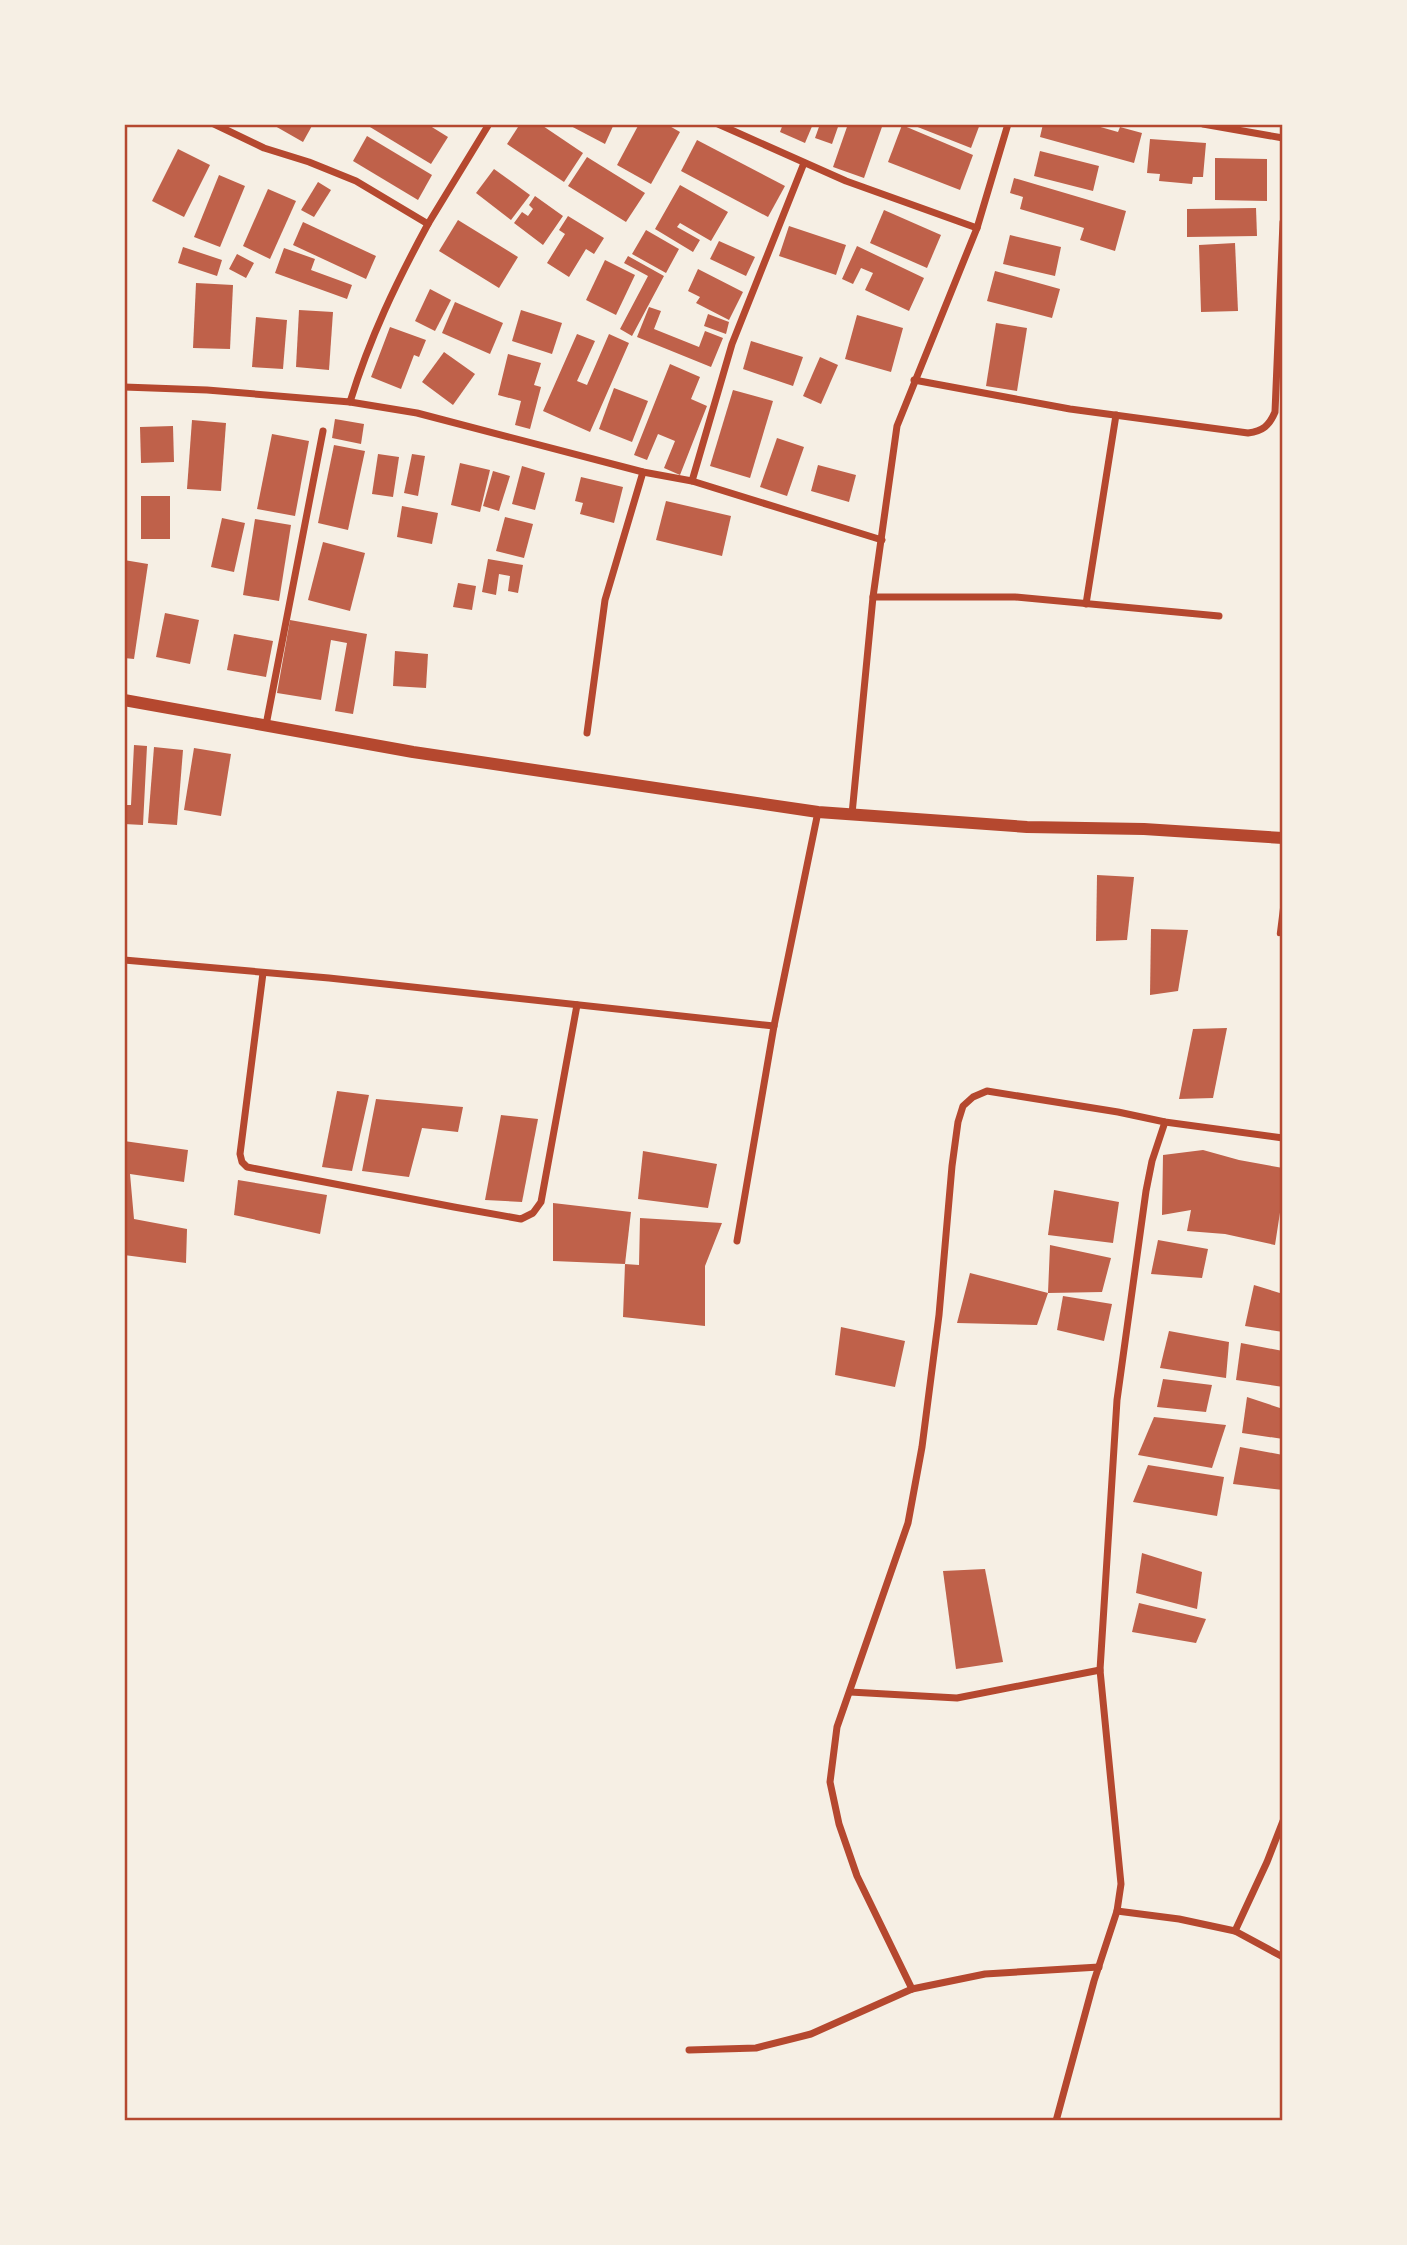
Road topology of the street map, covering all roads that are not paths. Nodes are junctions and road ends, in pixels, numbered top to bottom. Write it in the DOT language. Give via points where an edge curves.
graph roads {
  1 [pos="214,124"];
  2 [pos="489,124"];
  3 [pos="718,124"];
  4 [pos="1008,124"];
  5 [pos="1203,124"];
  6 [pos="1228,126"];
  7 [pos="1283,138"];
  8 [pos="804,163"];
  9 [pos="1283,222"];
  10 [pos="428,223"];
  11 [pos="977,228"];
  12 [pos="914,380"];
  13 [pos="124,387"];
  14 [pos="350,402"];
  15 [pos="1116,415"];
  16 [pos="323,431"];
  17 [pos="643,472"];
  18 [pos="692,481"];
  19 [pos="882,540"];
  20 [pos="873,597"];
  21 [pos="1086,604"];
  22 [pos="1219,616"];
  23 [pos="124,700"];
  24 [pos="266,725"];
  25 [pos="587,733"];
  26 [pos="818,812"];
  27 [pos="852,814"];
  28 [pos="1283,838"];
  29 [pos="1283,902"];
  30 [pos="1279,934"];
  31 [pos="124,960"];
  32 [pos="264,973"];
  33 [pos="577,1006"];
  34 [pos="774,1026"];
  35 [pos="1165,1122"];
  36 [pos="1283,1138"];
  37 [pos="737,1241"];
  38 [pos="1100,1671"];
  39 [pos="850,1692"];
  40 [pos="1283,1821"];
  41 [pos="1117,1911"];
  42 [pos="1235,1931"];
  43 [pos="1283,1957"];
  44 [pos="1099,1966"];
  45 [pos="912,1989"];
  46 [pos="689,2050"];
  47 [pos="1056,2121"];
  1 -- 10 [label="street" via="264,148 356,181"];
  2 -- 10 [label="street"];
  3 -- 8 [label="street"];
  4 -- 11 [label="street"];
  5 -- 6 [label="street"];
  6 -- 7 [label="street"];
  8 -- 11 [label="street"];
  8 -- 18 [label="street" via="732,344"];
  9 -- 15 [label="street" via="1275,412 1269,425 1248,433"];
  10 -- 14 [label="street" via="387,302"];
  11 -- 12 [label="street"];
  12 -- 15 [label="street"];
  12 -- 19 [label="street" via="897,426"];
  13 -- 14 [label="street"];
  14 -- 17 [label="street" via="417,413"];
  15 -- 21 [label="street"];
  16 -- 24 [label="street"];
  17 -- 18 [label="street"];
  17 -- 25 [label="street" via="605,600"];
  18 -- 19 [label="street"];
  19 -- 20 [label="street"];
  20 -- 21 [label="street" via="1015,597"];
  20 -- 27 [label="street"];
  21 -- 22 [label="street"];
  23 -- 24 [label="main road"];
  24 -- 26 [label="main road" via="439,756"];
  26 -- 27 [label="main road"];
  26 -- 34 [label="street"];
  27 -- 28 [label="main road"];
  29 -- 30 [label="lane"];
  31 -- 32 [label="street"];
  32 -- 33 [label="street"];
  32 -- 33 [label="street" via="240,1154 247,1167 521,1219 541,1202"];
  33 -- 34 [label="street"];
  34 -- 37 [label="street"];
  35 -- 36 [label="street"];
  35 -- 38 [label="street" via="1146,1192 1117,1400"];
  35 -- 39 [label="street" via="987,1091 962,1107 922,1447 908,1523"];
  38 -- 39 [label="street" via="957,1698"];
  38 -- 41 [label="street" via="1121,1884"];
  39 -- 45 [label="street" via="837,1727 830,1783 857,1876"];
  40 -- 42 [label="street"];
  41 -- 42 [label="street"];
  41 -- 44 [label="street"];
  42 -- 43 [label="street"];
  44 -- 45 [label="street" via="985,1974"];
  44 -- 47 [label="street"];
  45 -- 46 [label="street" via="811,2034 757,2048"];
}
